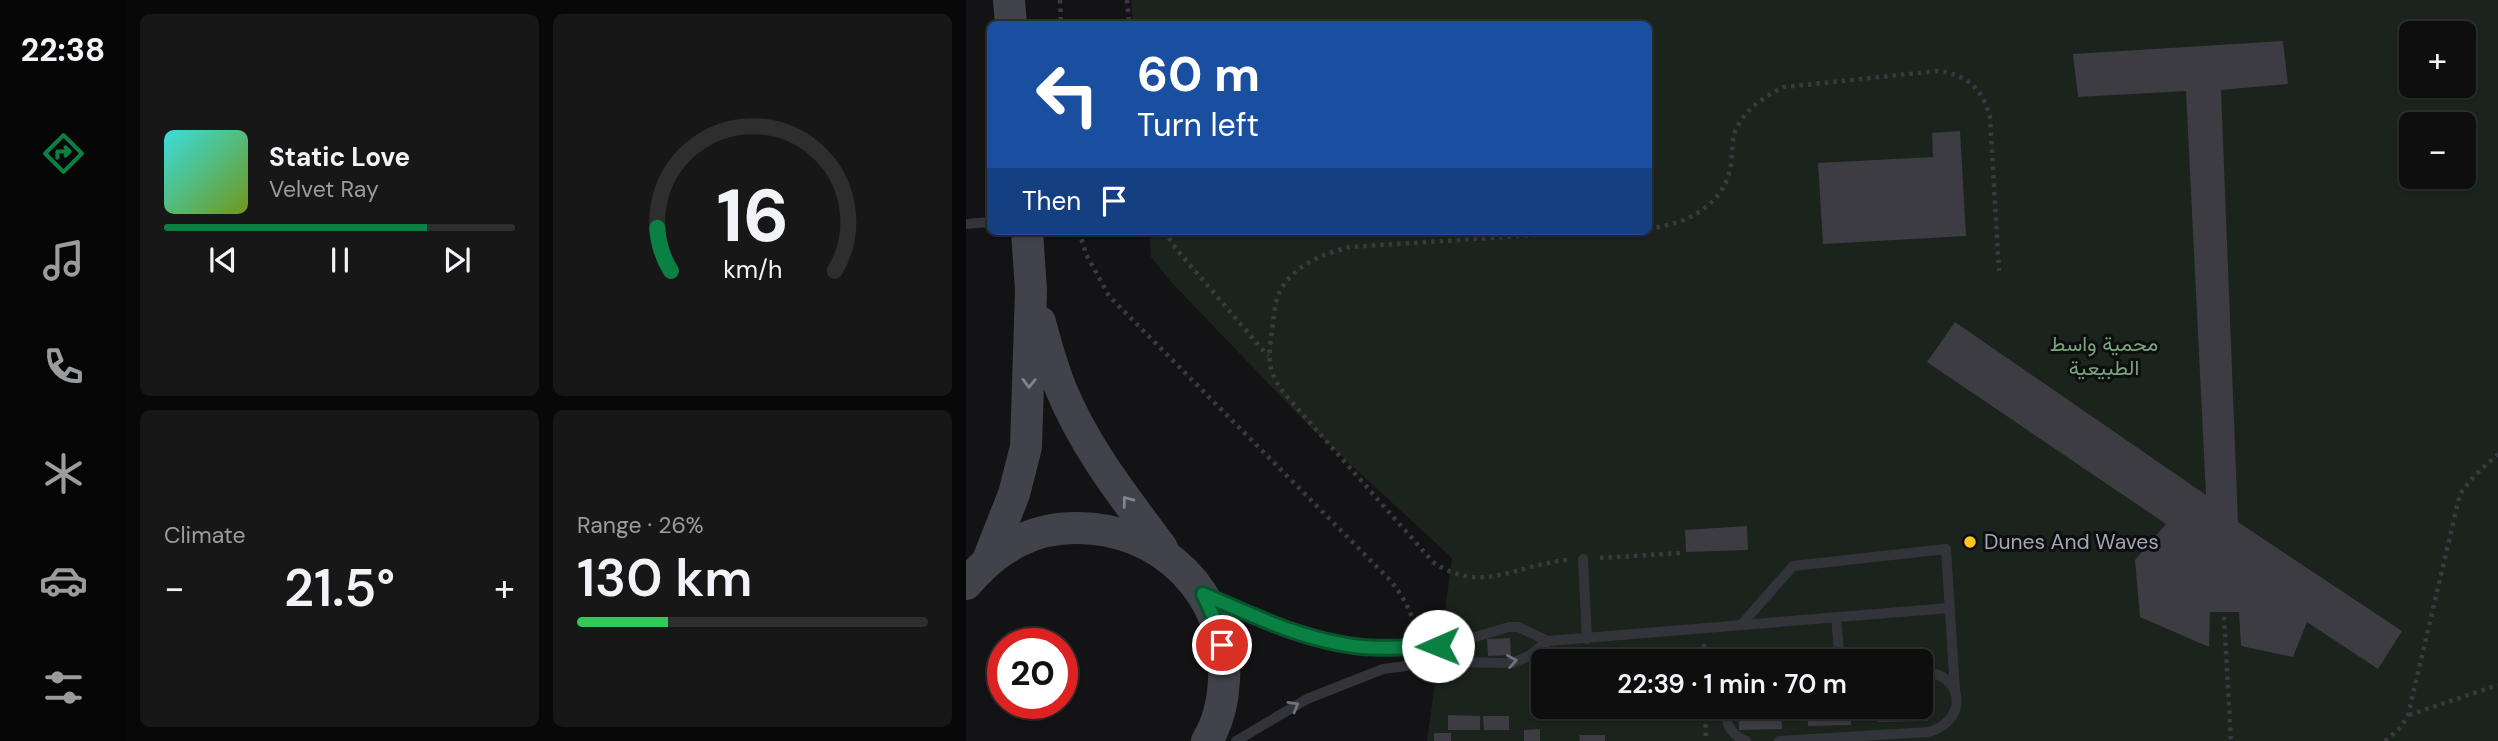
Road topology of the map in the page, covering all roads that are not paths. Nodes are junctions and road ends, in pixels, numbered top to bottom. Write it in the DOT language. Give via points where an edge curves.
graph roads {
  1 [pos="1009,0"];
  2 [pos="1011,21"];
  3 [pos="987,222"];
  4 [pos="966,224"];
  5 [pos="1027,235"];
  6 [pos="1031,290"];
  7 [pos="1168,556"];
  8 [pos="1583,559"];
  9 [pos="988,560"];
  10 [pos="966,584"];
  11 [pos="1203,594"];
  12 [pos="1949,608"];
  13 [pos="1836,617"];
  14 [pos="1741,625"];
  15 [pos="1587,639"];
  16 [pos="1548,641"];
  17 [pos="1422,646"];
  18 [pos="1839,649"];
  19 [pos="1421,663"];
  20 [pos="1933,674"];
  21 [pos="1955,691"];
  22 [pos="1727,719"];
  23 [pos="1207,741"];
  24 [pos="1236,741"];
  25 [pos="1746,741"];
  26 [pos="1779,741"];
  1 -- 2 [label="main road"];
  3 -- 4 [label="lane"];
  5 -- 6 [label="main road"];
  7 -- 6 [label="main road, one-way" via="1116,486 1072,414 1051,362"];
  6 -- 9 [label="main road, one-way" via="1026,447 1014,494"];
  7 -- 9 [label="main road" via="1134,537 1096,528 1058,528 1021,540"];
  7 -- 11 [label="main road"];
  8 -- 15 [label="lane"];
  9 -- 10 [label="main road"];
  11 -- 17 [label="lane" via="1281,629 1322,640 1364,647"];
  11 -- 23 [label="main road" via="1218,627 1225,664 1223,701"];
  12 -- 13 [label="lane"];
  12 -- 14 [label="lane" via="1946,549 1793,566"];
  12 -- 21 [label="lane"];
  13 -- 14 [label="lane"];
  13 -- 18 [label="lane"];
  14 -- 15 [label="lane"];
  15 -- 16 [label="lane"];
  16 -- 17 [label="lane" via="1513,627 1448,645"];
  19 -- 16 [label="lane, one-way" via="1512,663"];
  17 -- 19 [label="lane"];
  24 -- 19 [label="lane, one-way" via="1323,691 1383,669"];
  20 -- 21 [label="lane" via="1940,675"];
  21 -- 26 [label="lane" via="1955,713 1940,729"];
  22 -- 25 [label="lane" via="1734,734"];
}
